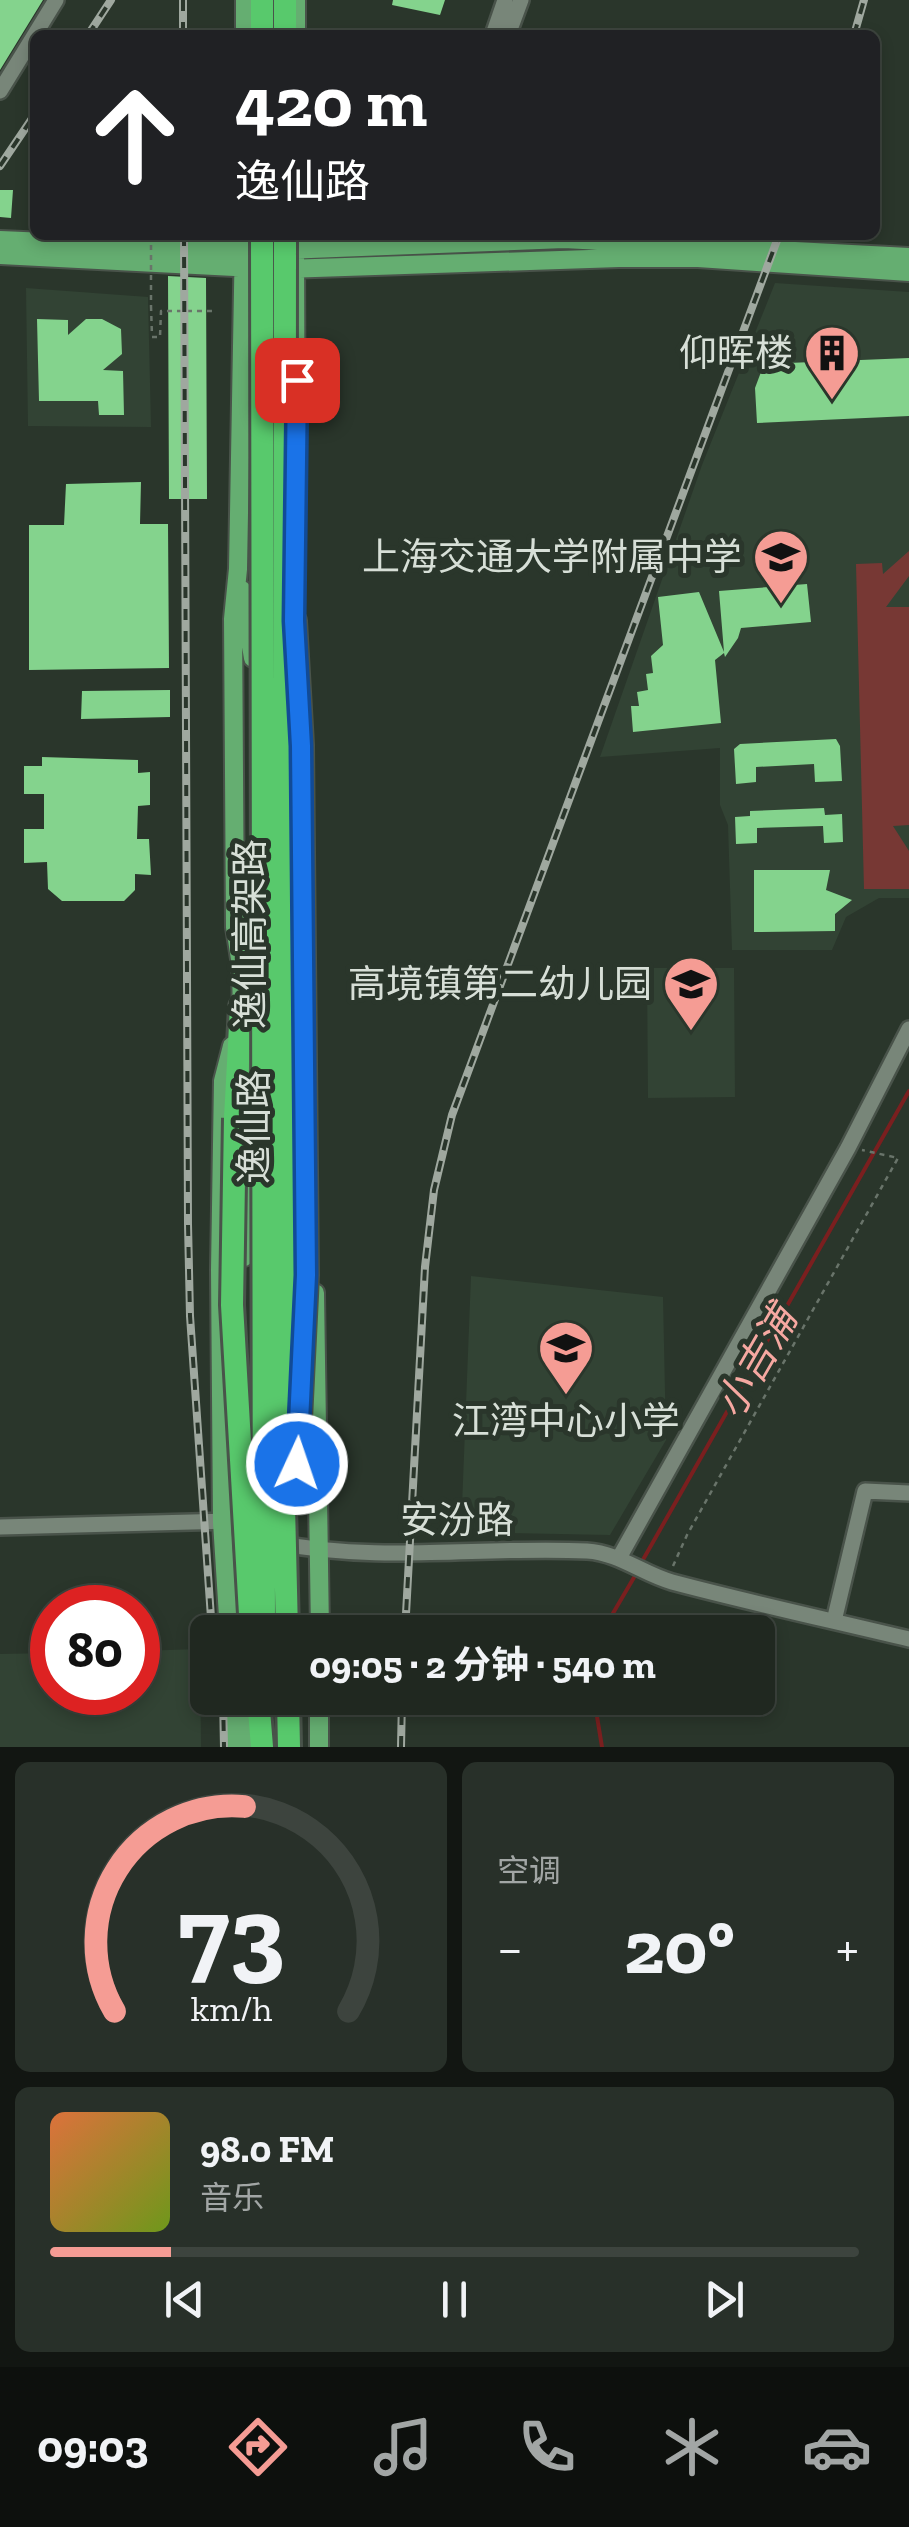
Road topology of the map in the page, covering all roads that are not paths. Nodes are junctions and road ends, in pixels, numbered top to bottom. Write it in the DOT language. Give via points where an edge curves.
graph roads {
  1 [pos="56,0"];
  2 [pos="245,0"];
  3 [pos="262,0"];
  4 [pos="286,0"];
  5 [pos="296,0"];
  6 [pos="506,0"];
  7 [pos="521,0"];
  8 [pos="38,30"];
  9 [pos="245,30"];
  10 [pos="262,30"];
  11 [pos="286,30"];
  12 [pos="296,30"];
  13 [pos="495,30"];
  14 [pos="510,30"];
  15 [pos="30,42"];
  16 [pos="0,91"];
  17 [pos="0,240"];
  18 [pos="262,240"];
  19 [pos="530,240"];
  20 [pos="583,240"];
  21 [pos="293,247"];
  22 [pos="244,251"];
  23 [pos="0,255"];
  24 [pos="909,257"];
  25 [pos="909,272"];
  26 [pos="294,621"];
  27 [pos="241,1007"];
  28 [pos="909,1028"];
  29 [pos="286,1205"];
  30 [pos="313,1250"];
  31 [pos="909,1493"];
  32 [pos="284,1506"];
  33 [pos="229,1522"];
  34 [pos="0,1527"];
  35 [pos="288,1545"];
  36 [pos="321,1552"];
  37 [pos="620,1558"];
  38 [pos="229,1615"];
  39 [pos="240,1615"];
  40 [pos="251,1615"];
  41 [pos="264,1615"];
  42 [pos="287,1615"];
  43 [pos="288,1615"];
  44 [pos="320,1615"];
  45 [pos="834,1621"];
  46 [pos="909,1638"];
  47 [pos="232,1715"];
  48 [pos="245,1715"];
  49 [pos="262,1715"];
  50 [pos="289,1715"];
  51 [pos="319,1715"];
  52 [pos="233,1747"];
  53 [pos="246,1747"];
  54 [pos="263,1747"];
  55 [pos="289,1747"];
  56 [pos="319,1747"];
  1 -- 8 [label="street"];
  2 -- 9 [label="main road"];
  3 -- 10 [label="highway"];
  4 -- 11 [label="highway"];
  5 -- 12 [label="main road"];
  6 -- 13 [label="street"];
  7 -- 14 [label="street"];
  15 -- 16 [label="street"];
  17 -- 22 [label="main road"];
  18 -- 41 [label="highway, 逸仙高架路, bridge"];
  19 -- 21 [label="main road"];
  20 -- 24 [label="main road"];
  21 -- 22 [label="main road"];
  21 -- 25 [label="main road" via="698,258"];
  21 -- 26 [label="main road, 逸仙路"];
  21 -- 32 [label="highway, 逸仙高架路, bridge"];
  22 -- 23 [label="main road"];
  22 -- 27 [label="main road, 逸仙路" via="238,570 252,640 257,903 241,965"];
  26 -- 29 [label="main road, 逸仙路" via="286,717"];
  26 -- 30 [label="main road, 逸仙路" via="309,726"];
  26 -- 32 [label="highway, bridge" via="306,1275 297,1464"];
  27 -- 33 [label="main road, 逸仙路" via="248,1081"];
  27 -- 40 [label="highway, bridge" via="232,1305"];
  28 -- 37 [label="street"];
  29 -- 30 [label="main road"];
  29 -- 35 [label="main road, 逸仙路"];
  30 -- 36 [label="main road, 逸仙路"];
  31 -- 45 [label="street" via="865,1491"];
  32 -- 42 [label="highway, 逸仙高架路, bridge"];
  33 -- 34 [label="street, 安汾路"];
  33 -- 35 [label="street, 安汾路" via="251,1524"];
  33 -- 38 [label="main road, 逸仙路"];
  33 -- 39 [label="main road, 逸仙路"];
  35 -- 36 [label="street, 安汾路"];
  35 -- 43 [label="main road, 逸仙路"];
  36 -- 37 [label="street, 安汾路" via="591,1551"];
  36 -- 44 [label="main road, 逸仙路"];
  37 -- 45 [label="street, 安汾路" via="667,1581"];
  45 -- 46 [label="street, 安汾路"];
  47 -- 52 [label="main road"];
  48 -- 53 [label="main road"];
  49 -- 54 [label="highway"];
  50 -- 55 [label="highway"];
  51 -- 56 [label="main road"];
}
